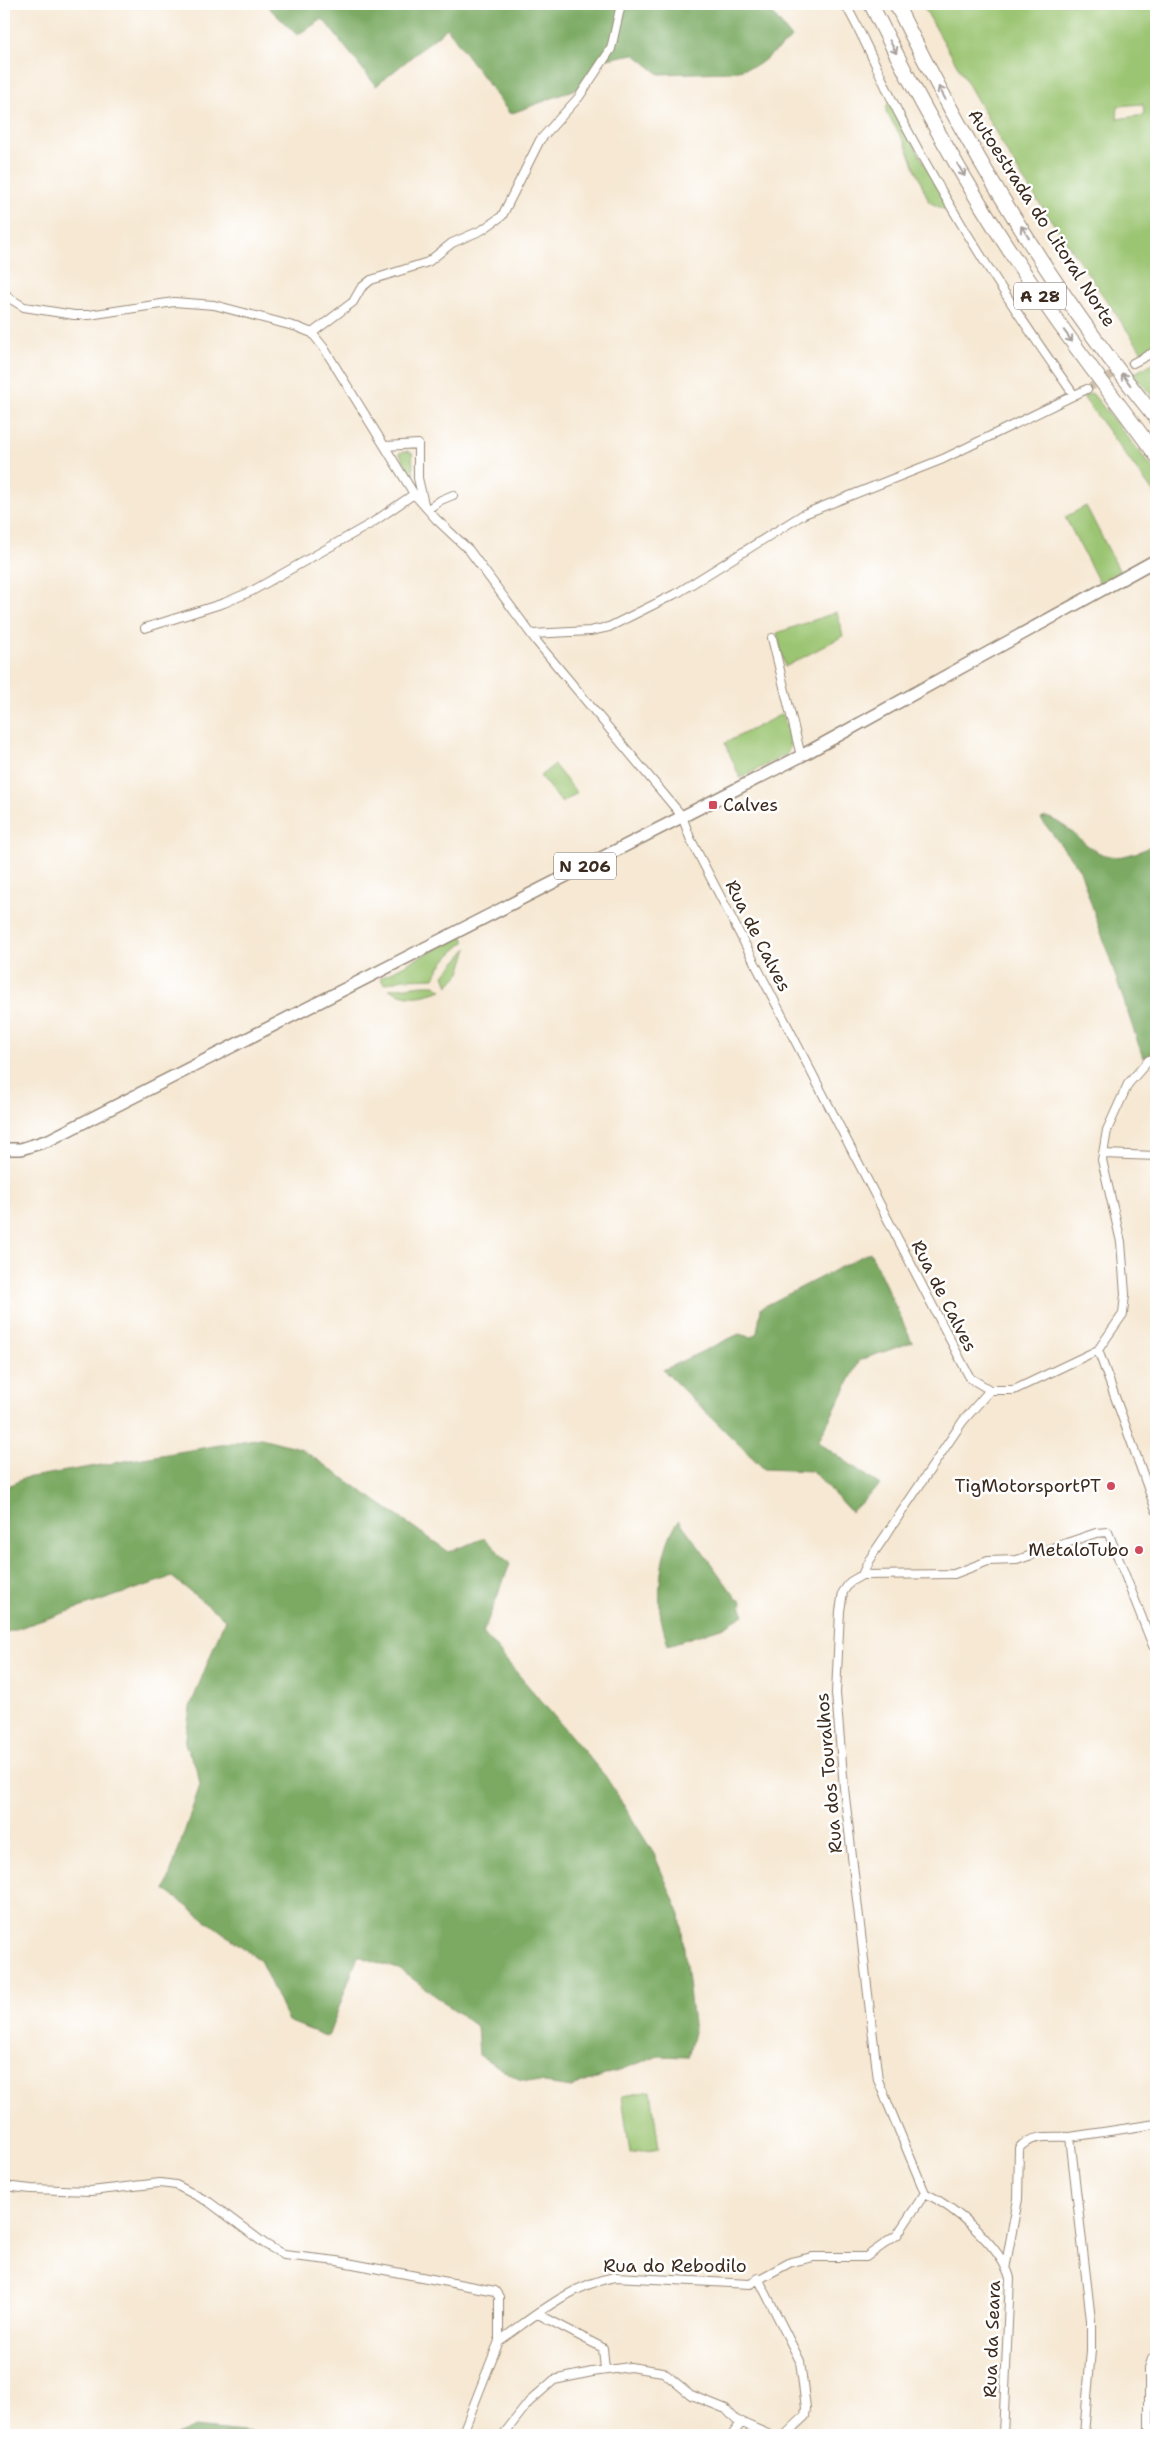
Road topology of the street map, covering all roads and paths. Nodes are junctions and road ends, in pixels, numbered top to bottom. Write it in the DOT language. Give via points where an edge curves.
graph roads {
  1 [pos="621,4"];
  2 [pos="845,4"];
  3 [pos="871,4"];
  4 [pos="896,4"];
  5 [pos="4,292"];
  6 [pos="312,333"];
  7 [pos="1156,351"];
  8 [pos="1133,363"];
  9 [pos="1087,389"];
  10 [pos="1074,395"];
  11 [pos="1156,418"];
  12 [pos="386,446"];
  13 [pos="1156,455"];
  14 [pos="414,494"];
  15 [pos="453,496"];
  16 [pos="426,508"];
  17 [pos="1156,560"];
  18 [pos="145,628"];
  19 [pos="532,634"];
  20 [pos="772,638"];
  21 [pos="801,756"];
  22 [pos="682,816"];
  23 [pos="1156,1058"];
  24 [pos="4,1149"];
  25 [pos="1103,1154"];
  26 [pos="1156,1156"];
  27 [pos="1098,1350"];
  28 [pos="990,1390"];
  29 [pos="1156,1510"];
  30 [pos="862,1575"];
  31 [pos="1156,1645"];
  32 [pos="1156,2124"];
  33 [pos="1070,2137"];
  34 [pos="4,2186"];
  35 [pos="925,2193"];
  36 [pos="1006,2264"];
  37 [pos="758,2278"];
  38 [pos="538,2314"];
  39 [pos="499,2341"];
  40 [pos="1156,2354"];
  41 [pos="605,2370"];
  42 [pos="742,2422"];
  43 [pos="462,2435"];
  44 [pos="503,2435"];
  45 [pos="732,2435"];
  46 [pos="770,2435"];
  47 [pos="785,2435"];
  48 [pos="1003,2435"];
  49 [pos="1084,2435"];
  50 [pos="1150,2435"];
  1 -- 6 [label="street" via="611,49 579,97 540,140 502,216 452,244 428,262 371,280 361,288 353,302"];
  2 -- 10 [label="street" via="900,116 933,174 1030,333"];
  3 -- 13 [label="highway, A 28, one-way" via="936,128 997,231 1046,306"];
  11 -- 4 [label="highway, Autoestrada do Litoral Norte / A 28, one-way" via="1095,336 1000,194 953,114"];
  5 -- 6 [label="street" via="24,307 74,315 192,302"];
  6 -- 12 [label="street, Rua de Calves"];
  7 -- 8 [label="street"];
  9 -- 10 [label="street"];
  10 -- 19 [label="street" via="943,459 804,514 679,592 609,627"];
  12 -- 14 [label="street, Rua de Calves"];
  12 -- 16 [label="street" via="418,444 418,478"];
  14 -- 16 [label="street, Rua de Calves"];
  14 -- 18 [label="street" via="372,523 252,591"];
  15 -- 16 [label="street"];
  16 -- 19 [label="street, Rua de Calves" via="469,550"];
  17 -- 21 [label="main road, N 206"];
  19 -- 22 [label="street, Rua de Calves"];
  20 -- 21 [label="street"];
  21 -- 22 [label="main road, N 206"];
  22 -- 24 [label="main road, N 206" via="49,1140 21,1149"];
  22 -- 28 [label="street, Rua de Calves" via="690,838 970,1378"];
  23 -- 25 [label="street" via="1149,1060 1128,1084 1107,1130"];
  25 -- 26 [label="street"];
  25 -- 27 [label="street" via="1122,1242 1125,1294 1123,1314"];
  27 -- 28 [label="street" via="1014,1390"];
  27 -- 29 [label="street"];
  28 -- 30 [label="street, Rua dos Touralhos" via="963,1421"];
  30 -- 31 [label="street" via="954,1574 988,1561 1017,1560 1096,1532 1108,1532 1153,1646"];
  30 -- 35 [label="street, Rua dos Touralhos" via="850,1582 843,1592 840,1611 836,1693 844,1788 878,2080"];
  32 -- 33 [label="street"];
  33 -- 36 [label="street" via="1040,2138 1019,2148 1018,2199"];
  33 -- 49 [label="street" via="1091,2320"];
  34 -- 39 [label="street" via="91,2191 160,2183 176,2185 209,2202 284,2255 337,2261 495,2291 499,2297"];
  35 -- 36 [label="street, Rua da Seara" via="943,2202 996,2249"];
  35 -- 37 [label="street, Rua do Rebodilo" via="897,2235 866,2257 813,2257 798,2260"];
  36 -- 48 [label="street, Rua da Seara" via="1010,2278"];
  37 -- 38 [label="street, Rua do Rebodilo" via="750,2284 615,2277 596,2280"];
  37 -- 47 [label="street" via="803,2373 805,2416"];
  38 -- 39 [label="street, Rua do Rebodilo"];
  38 -- 41 [label="street" via="603,2348"];
  39 -- 43 [label="street"];
  40 -- 50 [label="street" via="1149,2368"];
  41 -- 42 [label="street" via="630,2367 663,2372 691,2396 726,2409"];
  41 -- 44 [label="street" via="554,2380 529,2402"];
  42 -- 45 [label="street"];
  42 -- 46 [label="street"];
}
